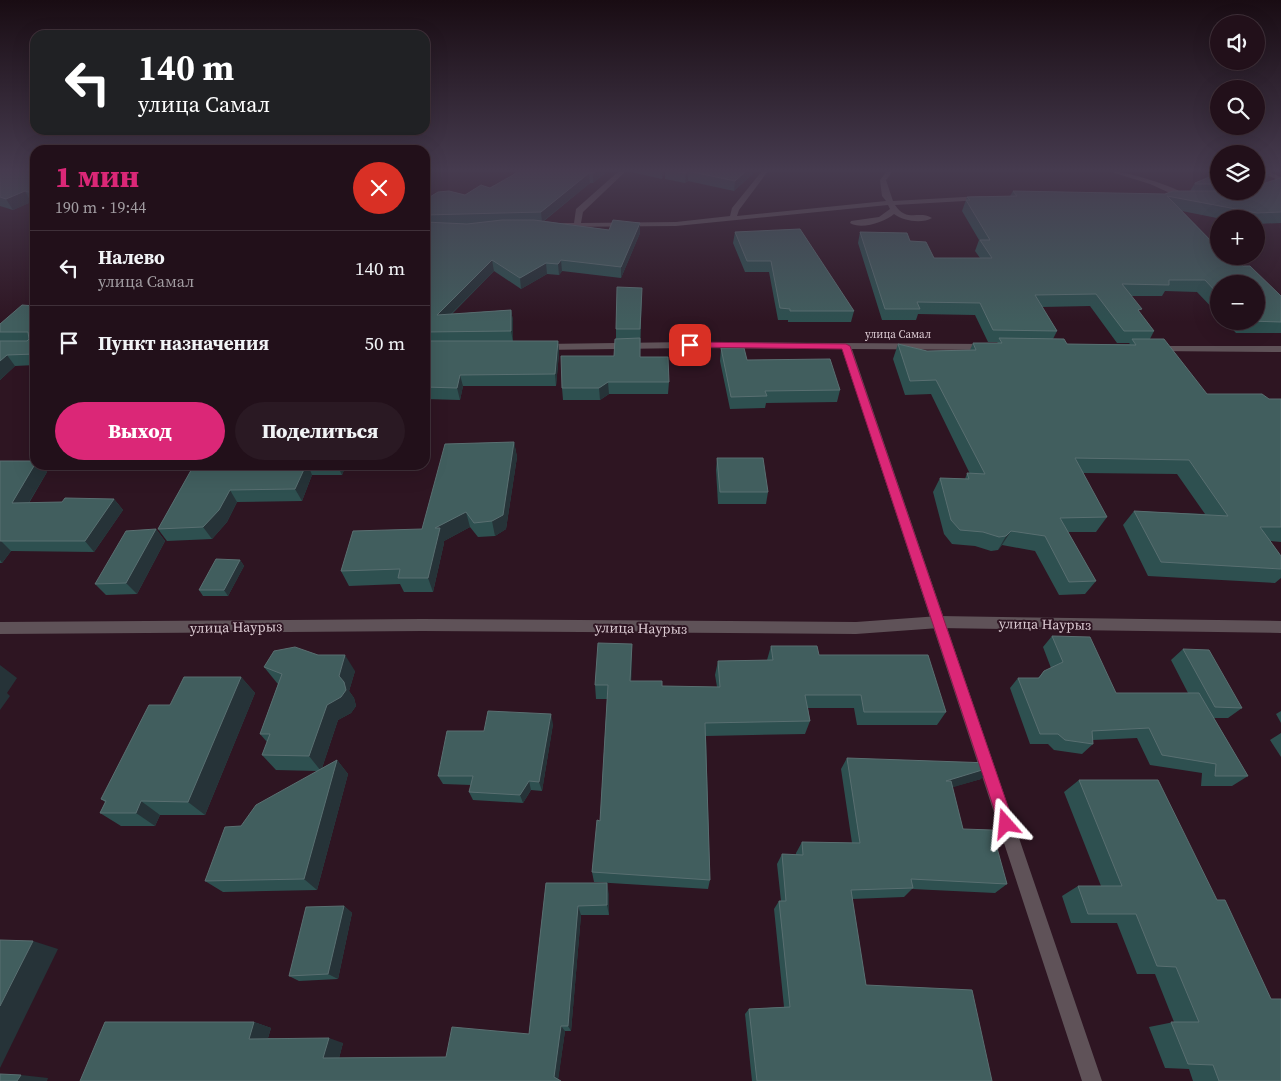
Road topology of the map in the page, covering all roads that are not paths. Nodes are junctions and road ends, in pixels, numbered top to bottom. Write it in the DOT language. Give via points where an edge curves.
graph roads {
  1 [pos="578,221"];
  2 [pos="712,221"];
  3 [pos="864,221"];
  4 [pos="854,223"];
  5 [pos="577,225"];
  6 [pos="549,226"];
  7 [pos="846,346"];
  8 [pos="527,347"];
  9 [pos="1000,347"];
  10 [pos="1281,348"];
  11 [pos="1142,349"];
  12 [pos="939,622"];
  13 [pos="1281,627"];
  14 [pos="0,628"];
  15 [pos="1092,1081"];
  1 -- 5 [label="street"];
  2 -- 5 [label="street"];
  3 -- 4 [label="street"];
  5 -- 6 [label="street"];
  7 -- 8 [label="street, улица Самал"];
  7 -- 9 [label="street, улица Самал"];
  7 -- 12 [label="street"];
  10 -- 11 [label="street"];
  12 -- 13 [label="street, улица Наурыз"];
  12 -- 14 [label="street, улица Наурыз" via="856,628 422,625"];
  12 -- 15 [label="street"];
}
